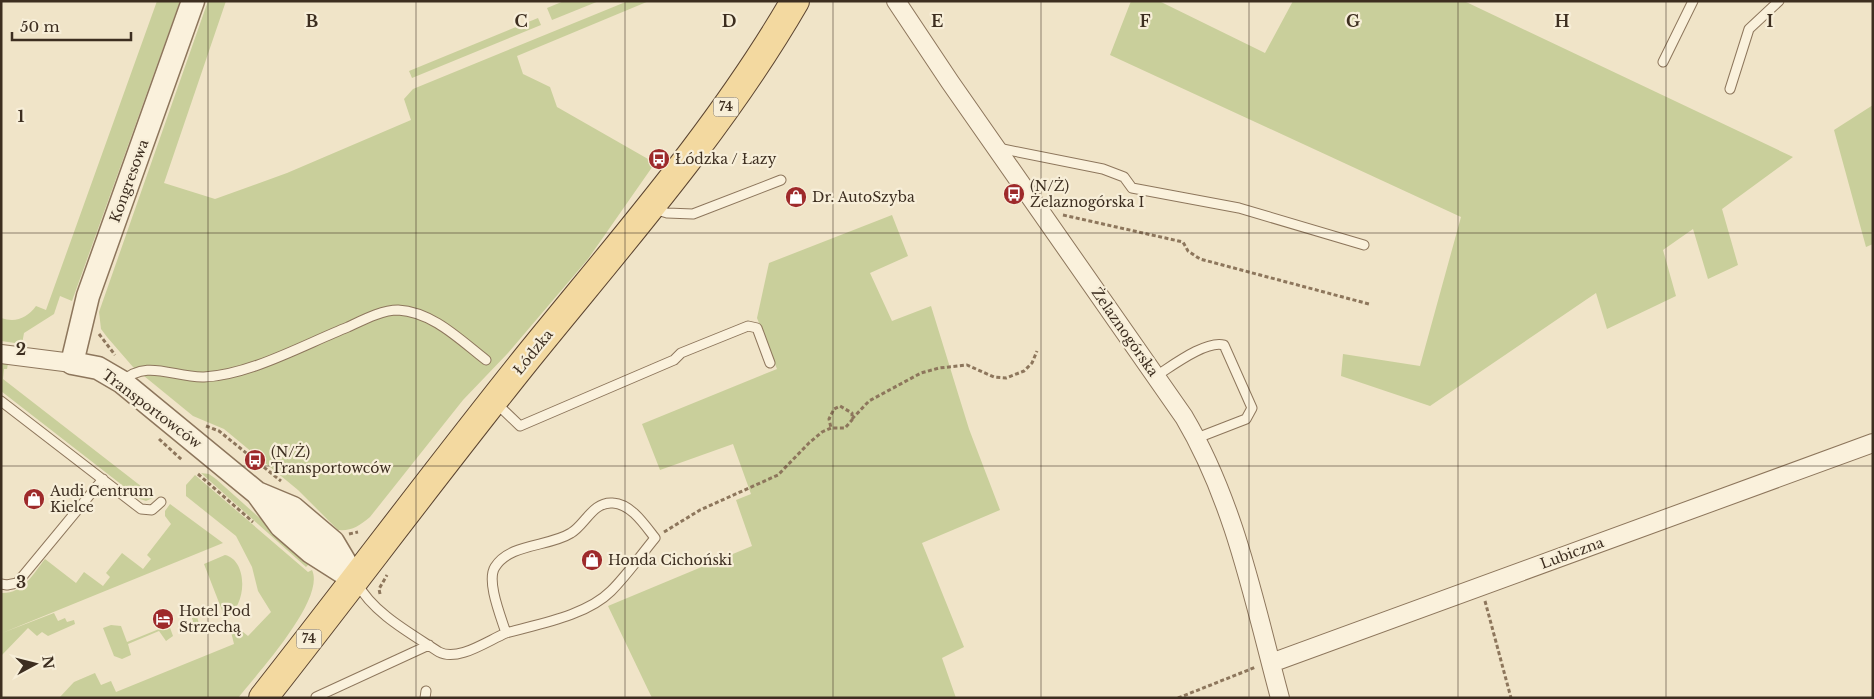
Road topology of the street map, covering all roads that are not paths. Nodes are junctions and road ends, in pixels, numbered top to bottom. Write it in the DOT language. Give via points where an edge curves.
graph roads {
  1 [pos="193,1"];
  2 [pos="795,1"];
  3 [pos="896,1"];
  4 [pos="1693,1"];
  5 [pos="1779,1"];
  6 [pos="1663,62"];
  7 [pos="1730,89"];
  8 [pos="996,148"];
  9 [pos="781,180"];
  10 [pos="649,208"];
  11 [pos="1364,245"];
  12 [pos="1,354"];
  13 [pos="486,360"];
  14 [pos="72,363"];
  15 [pos="770,364"];
  16 [pos="1156,376"];
  17 [pos="122,382"];
  18 [pos="493,400"];
  19 [pos="1,401"];
  20 [pos="1197,438"];
  21 [pos="1873,444"];
  22 [pos="102,479"];
  23 [pos="161,502"];
  24 [pos="356,580"];
  25 [pos="1,584"];
  26 [pos="506,633"];
  27 [pos="429,645"];
  28 [pos="1271,663"];
  29 [pos="316,697"];
  30 [pos="263,698"];
  31 [pos="1280,698"];
  1 -- 14 [label="street, Kongresowa" via="88,296"];
  2 -- 10 [label="main road, Łódzka / 74" via="735,96"];
  3 -- 8 [label="street, Żelaznogórska"];
  4 -- 6 [label="lane"];
  5 -- 7 [label="lane" via="1750,29"];
  8 -- 11 [label="lane" via="1103,169 1124,177 1132,188 1152,194 1239,208"];
  8 -- 16 [label="street, Żelaznogórska"];
  9 -- 10 [label="lane" via="693,214 667,213"];
  10 -- 18 [label="main road, Łódzka / 74"];
  12 -- 14 [label="street, Transportowców"];
  13 -- 17 [label="lane" via="433,320 416,312 396,310 375,315 220,376 190,377 152,369 132,372"];
  14 -- 17 [label="street, Transportowców" via="98,368"];
  15 -- 18 [label="lane" via="757,328 748,326 520,426"];
  16 -- 20 [label="street, Żelaznogórska"];
  16 -- 20 [label="lane" via="1206,346 1216,342 1224,345 1252,408 1246,419"];
  17 -- 24 [label="street, Transportowców" via="257,493 281,526 319,558"];
  18 -- 24 [label="main road, Łódzka / 74"];
  19 -- 22 [label="lane"];
  20 -- 28 [label="street, Żelaznogórska" via="1229,514"];
  21 -- 28 [label="street, Lubiczna"];
  22 -- 23 [label="lane" via="141,509 152,510"];
  22 -- 25 [label="lane" via="22,578 13,585"];
  24 -- 27 [label="lane" via="364,597 376,608"];
  24 -- 30 [label="main road, Łódzka / 74"];
  26 -- 26 [label="lane" via="491,579 495,566 509,554 571,533 590,512 610,502 625,505 655,538 600,600 560,618"];
  26 -- 27 [label="lane" via="457,655 444,655"];
  27 -- 29 [label="lane"];
  28 -- 31 [label="street, Żelaznogórska"];
}
